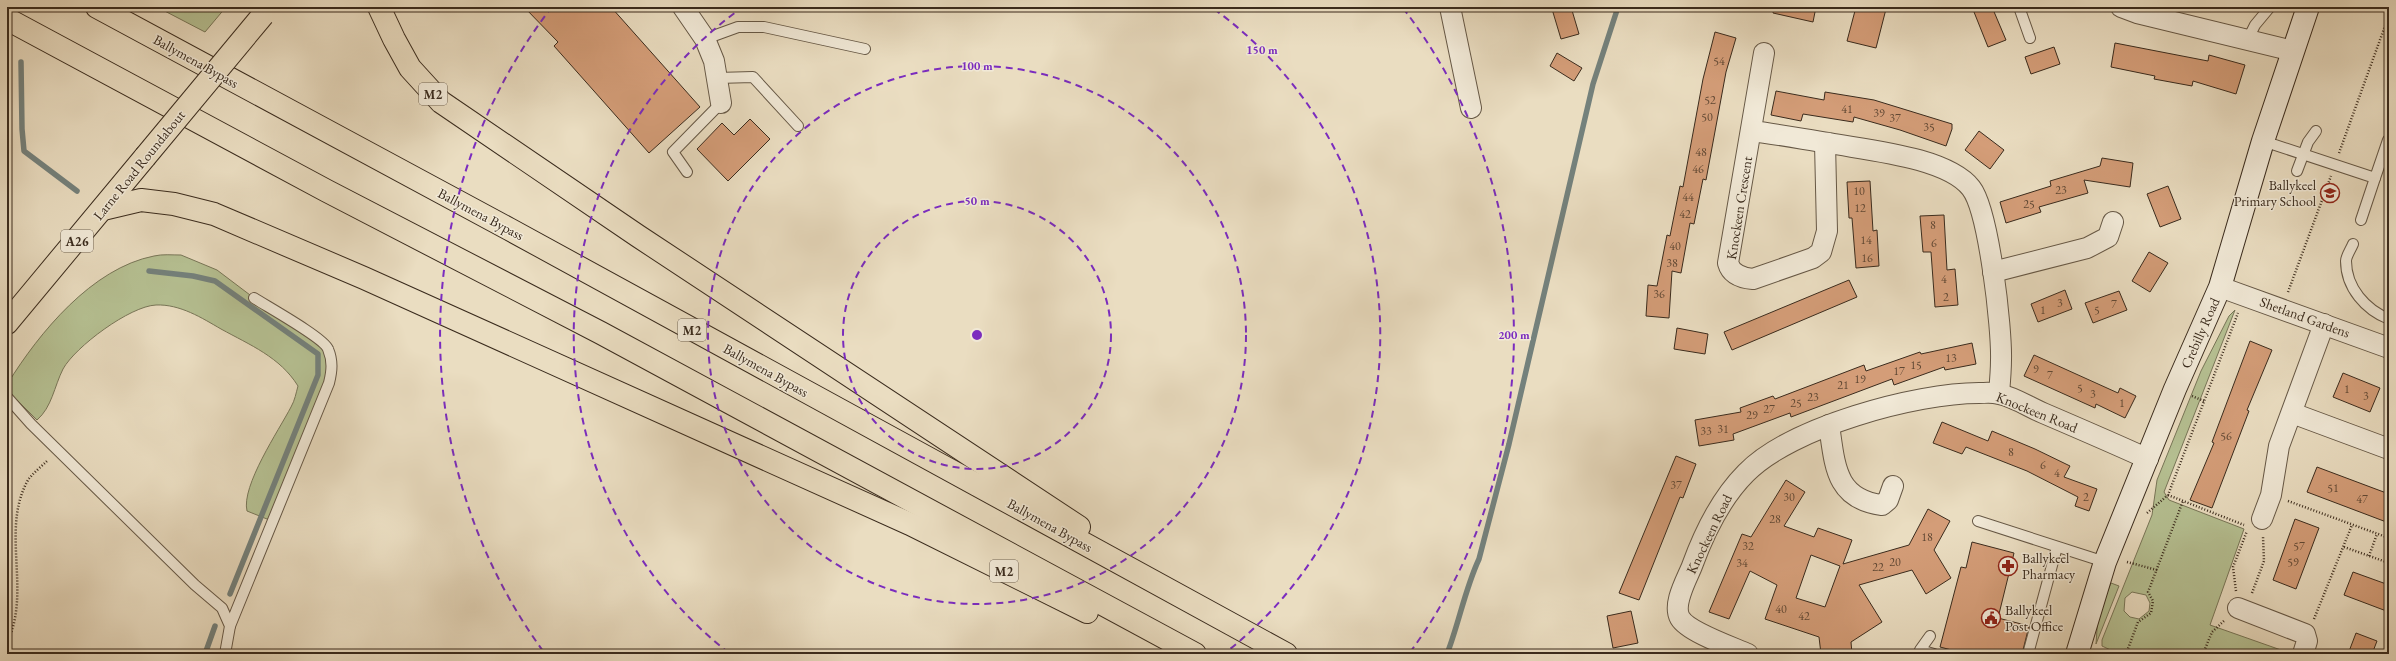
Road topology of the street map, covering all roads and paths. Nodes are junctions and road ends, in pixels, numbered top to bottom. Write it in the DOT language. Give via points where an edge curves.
graph roads {
  1 [pos="97,7"];
  2 [pos="379,7"];
  3 [pos="683,7"];
  4 [pos="1450,7"];
  5 [pos="2019,7"];
  6 [pos="2121,7"];
  7 [pos="2270,7"];
  8 [pos="2308,7"];
  9 [pos="266,11"];
  10 [pos="7,19"];
  11 [pos="2030,38"];
  12 [pos="705,39"];
  13 [pos="2248,39"];
  14 [pos="865,48"];
  15 [pos="2293,51"];
  16 [pos="1764,53"];
  17 [pos="717,78"];
  18 [pos="721,103"];
  19 [pos="1471,108"];
  20 [pos="798,126"];
  21 [pos="1751,130"];
  22 [pos="2316,131"];
  23 [pos="2388,140"];
  24 [pos="2263,141"];
  25 [pos="1825,143"];
  26 [pos="2304,154"];
  27 [pos="2297,171"];
  28 [pos="687,172"];
  29 [pos="2375,178"];
  30 [pos="103,209"];
  31 [pos="2361,220"];
  32 [pos="2113,222"];
  33 [pos="2353,244"];
  34 [pos="1993,272"];
  35 [pos="2220,287"];
  36 [pos="2244,296"];
  37 [pos="254,298"];
  38 [pos="2389,319"];
  39 [pos="7,323"];
  40 [pos="2324,324"];
  41 [pos="2389,348"];
  42 [pos="1999,393"];
  43 [pos="7,397"];
  44 [pos="2292,413"];
  45 [pos="1829,426"];
  46 [pos="2389,449"];
  47 [pos="58,450"];
  48 [pos="2148,459"];
  49 [pos="1893,486"];
  50 [pos="2168,495"];
  51 [pos="2271,495"];
  52 [pos="2183,501"];
  53 [pos="2125,514"];
  54 [pos="2262,519"];
  55 [pos="1978,521"];
  56 [pos="2352,525"];
  57 [pos="2377,534"];
  58 [pos="2389,538"];
  59 [pos="2057,547"];
  60 [pos="2344,547"];
  61 [pos="2369,556"];
  62 [pos="2389,563"];
  63 [pos="2114,565"];
  64 [pos="2157,570"];
  65 [pos="2242,610"];
  66 [pos="230,626"];
  67 [pos="1930,636"];
  68 [pos="7,643"];
  69 [pos="2305,645"];
  70 [pos="2080,653"];
  71 [pos="225,654"];
  72 [pos="1172,654"];
  73 [pos="1195,654"];
  74 [pos="1286,654"];
  75 [pos="1290,654"];
  76 [pos="1748,654"];
  77 [pos="1934,654"];
  78 [pos="2028,654"];
  79 [pos="2126,654"];
  80 [pos="2204,654"];
  1 -- 74 [label="highway, Ballymena Bypass / M2"];
  2 -- 75 [label="highway, M2" via="410,68 441,102 484,133 1125,558"];
  3 -- 12 [label="street"];
  4 -- 19 [label="street"];
  5 -- 11 [label="lane"];
  6 -- 13 [label="street" via="2137,14"];
  7 -- 13 [label="lane"];
  8 -- 15 [label="street, Crebilly Road"];
  9 -- 30 [label="highway, Larne Road Roundabout / A26, bridge"];
  10 -- 73 [label="highway, M2" via="327,191 608,337"];
  12 -- 14 [label="lane" via="738,27 764,27"];
  12 -- 17 [label="street" via="714,61"];
  13 -- 15 [label="street"];
  15 -- 24 [label="street, Crebilly Road"];
  16 -- 21 [label="street, Knockeen Crescent"];
  17 -- 18 [label="street"];
  17 -- 20 [label="lane" via="753,77"];
  18 -- 28 [label="lane" via="673,152"];
  21 -- 25 [label="street"];
  21 -- 25 [label="street, Knockeen Crescent" via="1728,262 1736,274 1743,278 1753,279 1813,258 1821,252 1827,232"];
  22 -- 26 [label="lane"];
  23 -- 29 [label="lane"];
  24 -- 26 [label="lane"];
  24 -- 35 [label="street, Crebilly Road"];
  25 -- 34 [label="street" via="1924,162 1946,171 1965,183 1971,188 1979,204"];
  26 -- 27 [label="lane"];
  26 -- 29 [label="lane"];
  29 -- 31 [label="lane"];
  30 -- 39 [label="highway, Larne Road Roundabout / A26"];
  30 -- 72 [label="highway, M2" via="141,200 174,204 214,214 364,278 910,524"];
  32 -- 34 [label="street" via="2108,237 2087,248"];
  33 -- 38 [label="lane" via="2346,261 2350,283 2372,312"];
  34 -- 42 [label="street" via="2002,359"];
  35 -- 36 [label="street, Shetland Gardens"];
  35 -- 48 [label="street, Crebilly Road" via="2175,389"];
  36 -- 40 [label="street, Shetland Gardens"];
  36 -- 50 [label="path"];
  37 -- 66 [label="lane" via="328,348 332,368 329,383 286,493"];
  40 -- 41 [label="street, Shetland Gardens"];
  40 -- 44 [label="street"];
  42 -- 45 [label="street, Knockeen Road" via="1954,393 1910,400"];
  42 -- 48 [label="street, Knockeen Road"];
  43 -- 47 [label="lane"];
  44 -- 46 [label="street"];
  44 -- 51 [label="street" via="2279,446"];
  45 -- 49 [label="street" via="1835,468 1843,485 1853,496 1869,504 1882,505 1888,500"];
  45 -- 76 [label="street, Knockeen Road" via="1766,457 1732,488 1712,523 1682,592 1678,611 1688,626"];
  47 -- 66 [label="lane" via="195,585 222,608"];
  47 -- 68 [label="path" via="28,480 18,503 13,525 17,608 13,631"];
  48 -- 53 [label="street, Crebilly Road"];
  50 -- 52 [label="path"];
  50 -- 53 [label="path" via="2146,514"];
  51 -- 54 [label="street"];
  51 -- 56 [label="path"];
  52 -- 64 [label="path"];
  52 -- 65 [label="path" via="2249,527 2233,567"];
  53 -- 63 [label="street, Crebilly Road"];
  54 -- 65 [label="path" via="2264,561"];
  55 -- 59 [label="lane"];
  56 -- 57 [label="path"];
  56 -- 60 [label="path"];
  57 -- 58 [label="path"];
  57 -- 61 [label="path"];
  59 -- 63 [label="lane"];
  59 -- 78 [label="lane"];
  60 -- 61 [label="path"];
  60 -- 69 [label="path"];
  61 -- 62 [label="path"];
  63 -- 64 [label="path" via="2128,561"];
  63 -- 70 [label="street, Crebilly Road" via="2082,631"];
  64 -- 79 [label="path" via="2148,592 2153,601 2151,613 2138,622"];
  65 -- 69 [label="street"];
  65 -- 80 [label="path" via="2212,632"];
  66 -- 71 [label="lane"];
  67 -- 77 [label="lane" via="1920,650"];
}
